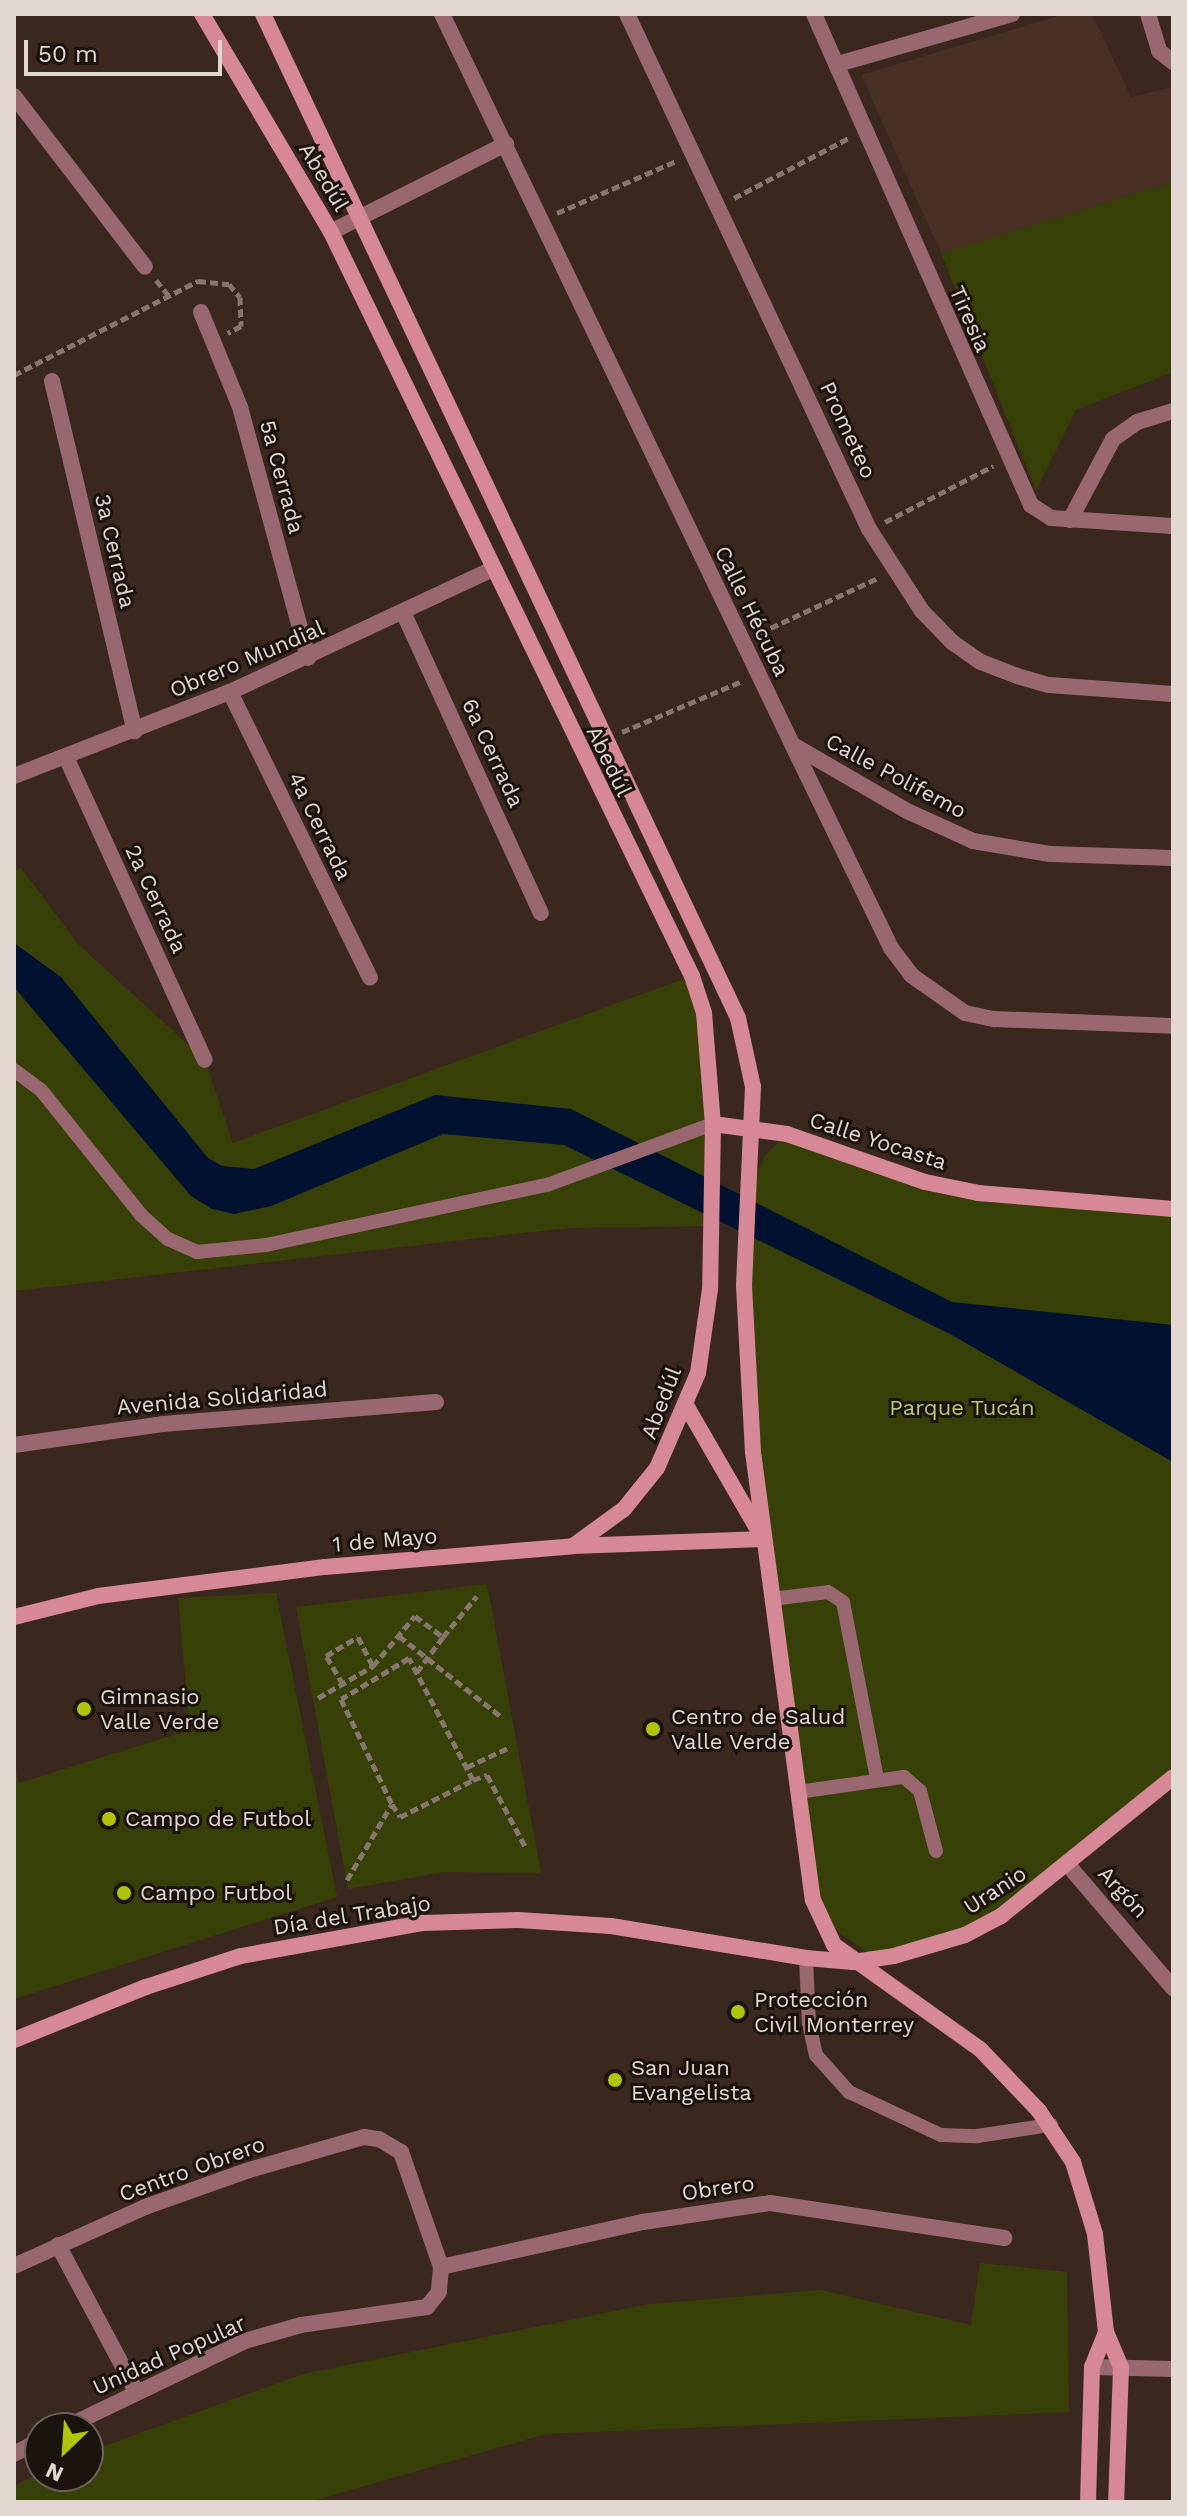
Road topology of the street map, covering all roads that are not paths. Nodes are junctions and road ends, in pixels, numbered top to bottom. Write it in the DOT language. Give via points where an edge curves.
graph roads {
  1 [pos="202,14"];
  2 [pos="263,14"];
  3 [pos="442,14"];
  4 [pos="627,14"];
  5 [pos="814,14"];
  6 [pos="1012,14"];
  7 [pos="1148,14"];
  8 [pos="1173,62"];
  9 [pos="838,64"];
  10 [pos="14,96"];
  11 [pos="506,144"];
  12 [pos="360,218"];
  13 [pos="331,232"];
  14 [pos="145,267"];
  15 [pos="201,312"];
  16 [pos="52,381"];
  17 [pos="1173,411"];
  18 [pos="1070,520"];
  19 [pos="1173,526"];
  20 [pos="492,569"];
  21 [pos="403,612"];
  22 [pos="308,658"];
  23 [pos="230,692"];
  24 [pos="1173,694"];
  25 [pos="135,731"];
  26 [pos="792,744"];
  27 [pos="66,757"];
  28 [pos="14,776"];
  29 [pos="1173,858"];
  30 [pos="541,913"];
  31 [pos="370,978"];
  32 [pos="1173,1026"];
  33 [pos="205,1060"];
  34 [pos="14,1070"];
  35 [pos="713,1124"];
  36 [pos="752,1127"];
  37 [pos="1173,1209"];
  38 [pos="436,1402"];
  39 [pos="687,1407"];
  40 [pos="14,1445"];
  41 [pos="764,1539"];
  42 [pos="573,1546"];
  43 [pos="772,1599"];
  44 [pos="14,1617"];
  45 [pos="1173,1777"];
  46 [pos="877,1778"];
  47 [pos="798,1792"];
  48 [pos="936,1851"];
  49 [pos="1068,1865"];
  50 [pos="806,1958"];
  51 [pos="853,1962"];
  52 [pos="1173,1988"];
  53 [pos="14,2040"];
  54 [pos="1051,2125"];
  55 [pos="1004,2238"];
  56 [pos="58,2245"];
  57 [pos="14,2266"];
  58 [pos="441,2267"];
  59 [pos="1106,2332"];
  60 [pos="1092,2367"];
  61 [pos="1121,2368"];
  62 [pos="1173,2369"];
  63 [pos="136,2391"];
  64 [pos="95,2412"];
  65 [pos="1088,2502"];
  66 [pos="1116,2502"];
  1 -- 13 [label="street, Abedúl"];
  2 -- 12 [label="street, Abedúl"];
  3 -- 11 [label="street, Calle Hécuba"];
  4 -- 24 [label="street, Prometeo" via="893,571 942,632 981,662 1049,685"];
  5 -- 9 [label="street, Tiresia"];
  6 -- 9 [label="street"];
  7 -- 8 [label="street" via="1159,51"];
  9 -- 18 [label="street, Tiresia" via="1007,459 1040,514"];
  10 -- 14 [label="street"];
  11 -- 12 [label="street"];
  11 -- 26 [label="street, Calle Hécuba"];
  12 -- 13 [label="street"];
  12 -- 36 [label="street, Abedúl" via="738,1018 753,1087"];
  13 -- 20 [label="street, Abedúl"];
  15 -- 22 [label="street, 5a Cerrada" via="240,407"];
  16 -- 25 [label="street, 3a Cerrada"];
  17 -- 18 [label="street" via="1137,422 1113,439"];
  18 -- 19 [label="street, Tiresia"];
  20 -- 21 [label="street, Obrero Mundial"];
  20 -- 35 [label="street, Abedúl" via="692,976 704,1013"];
  21 -- 22 [label="street, Obrero Mundial"];
  21 -- 30 [label="street, 6a Cerrada"];
  22 -- 23 [label="street, Obrero Mundial"];
  23 -- 25 [label="street, Obrero Mundial"];
  23 -- 31 [label="street, 4a Cerrada"];
  25 -- 27 [label="street, Obrero Mundial"];
  26 -- 29 [label="street, Calle Polifemo" via="907,811 973,841 1050,854"];
  26 -- 32 [label="street, Calle Hécuba" via="891,948 937,998 965,1013 994,1019"];
  27 -- 28 [label="street, Obrero Mundial"];
  27 -- 33 [label="street, 2a Cerrada"];
  34 -- 35 [label="lane" via="41,1090 141,1215 168,1239 197,1252 266,1245 547,1185"];
  35 -- 36 [label="street, Calle Yocasta"];
  35 -- 39 [label="street, Abedúl" via="710,1289"];
  36 -- 37 [label="street, Calle Yocasta" via="832,1148 925,1182 978,1193"];
  36 -- 41 [label="street, Abedúl" via="744,1286"];
  38 -- 40 [label="street, Avenida Solidaridad" via="163,1424"];
  39 -- 41 [label="street"];
  39 -- 42 [label="street, Abedúl" via="642,1489 601,1529"];
  41 -- 42 [label="street, 1 de Mayo"];
  41 -- 43 [label="street, Abedúl"];
  42 -- 44 [label="street, 1 de Mayo" via="183,1583"];
  43 -- 46 [label="lane" via="828,1592 843,1602"];
  43 -- 47 [label="street, Abedúl"];
  45 -- 49 [label="street, Uranio"];
  46 -- 47 [label="lane"];
  46 -- 48 [label="lane" via="904,1777 914,1783"];
  47 -- 51 [label="street, Abedúl" via="813,1900 834,1945"];
  49 -- 51 [label="street, Uranio" via="1028,1898 965,1935"];
  49 -- 52 [label="street, Argón"];
  50 -- 51 [label="street, Uranio"];
  50 -- 53 [label="street, Día del Trabajo" via="611,1926 518,1920 423,1923 241,1956"];
  50 -- 54 [label="lane" via="816,2055 849,2092 941,2135 977,2136"];
  51 -- 54 [label="street" via="980,2049"];
  54 -- 59 [label="street" via="1083,2186 1095,2234"];
  55 -- 58 [label="street, Obrero" via="770,2203 643,2222"];
  56 -- 57 [label="street, Centro Obrero"];
  56 -- 58 [label="street, Centro Obrero" via="249,2170 364,2137 392,2144 407,2163"];
  56 -- 63 [label="street"];
  58 -- 63 [label="street, Unidad Popular" via="434,2301 417,2311 301,2325 245,2341"];
  59 -- 60 [label="street"];
  59 -- 61 [label="street"];
  60 -- 61 [label="street"];
  60 -- 65 [label="street"];
  61 -- 62 [label="street"];
  61 -- 66 [label="street"];
  63 -- 64 [label="street, Unidad Popular"];
}
